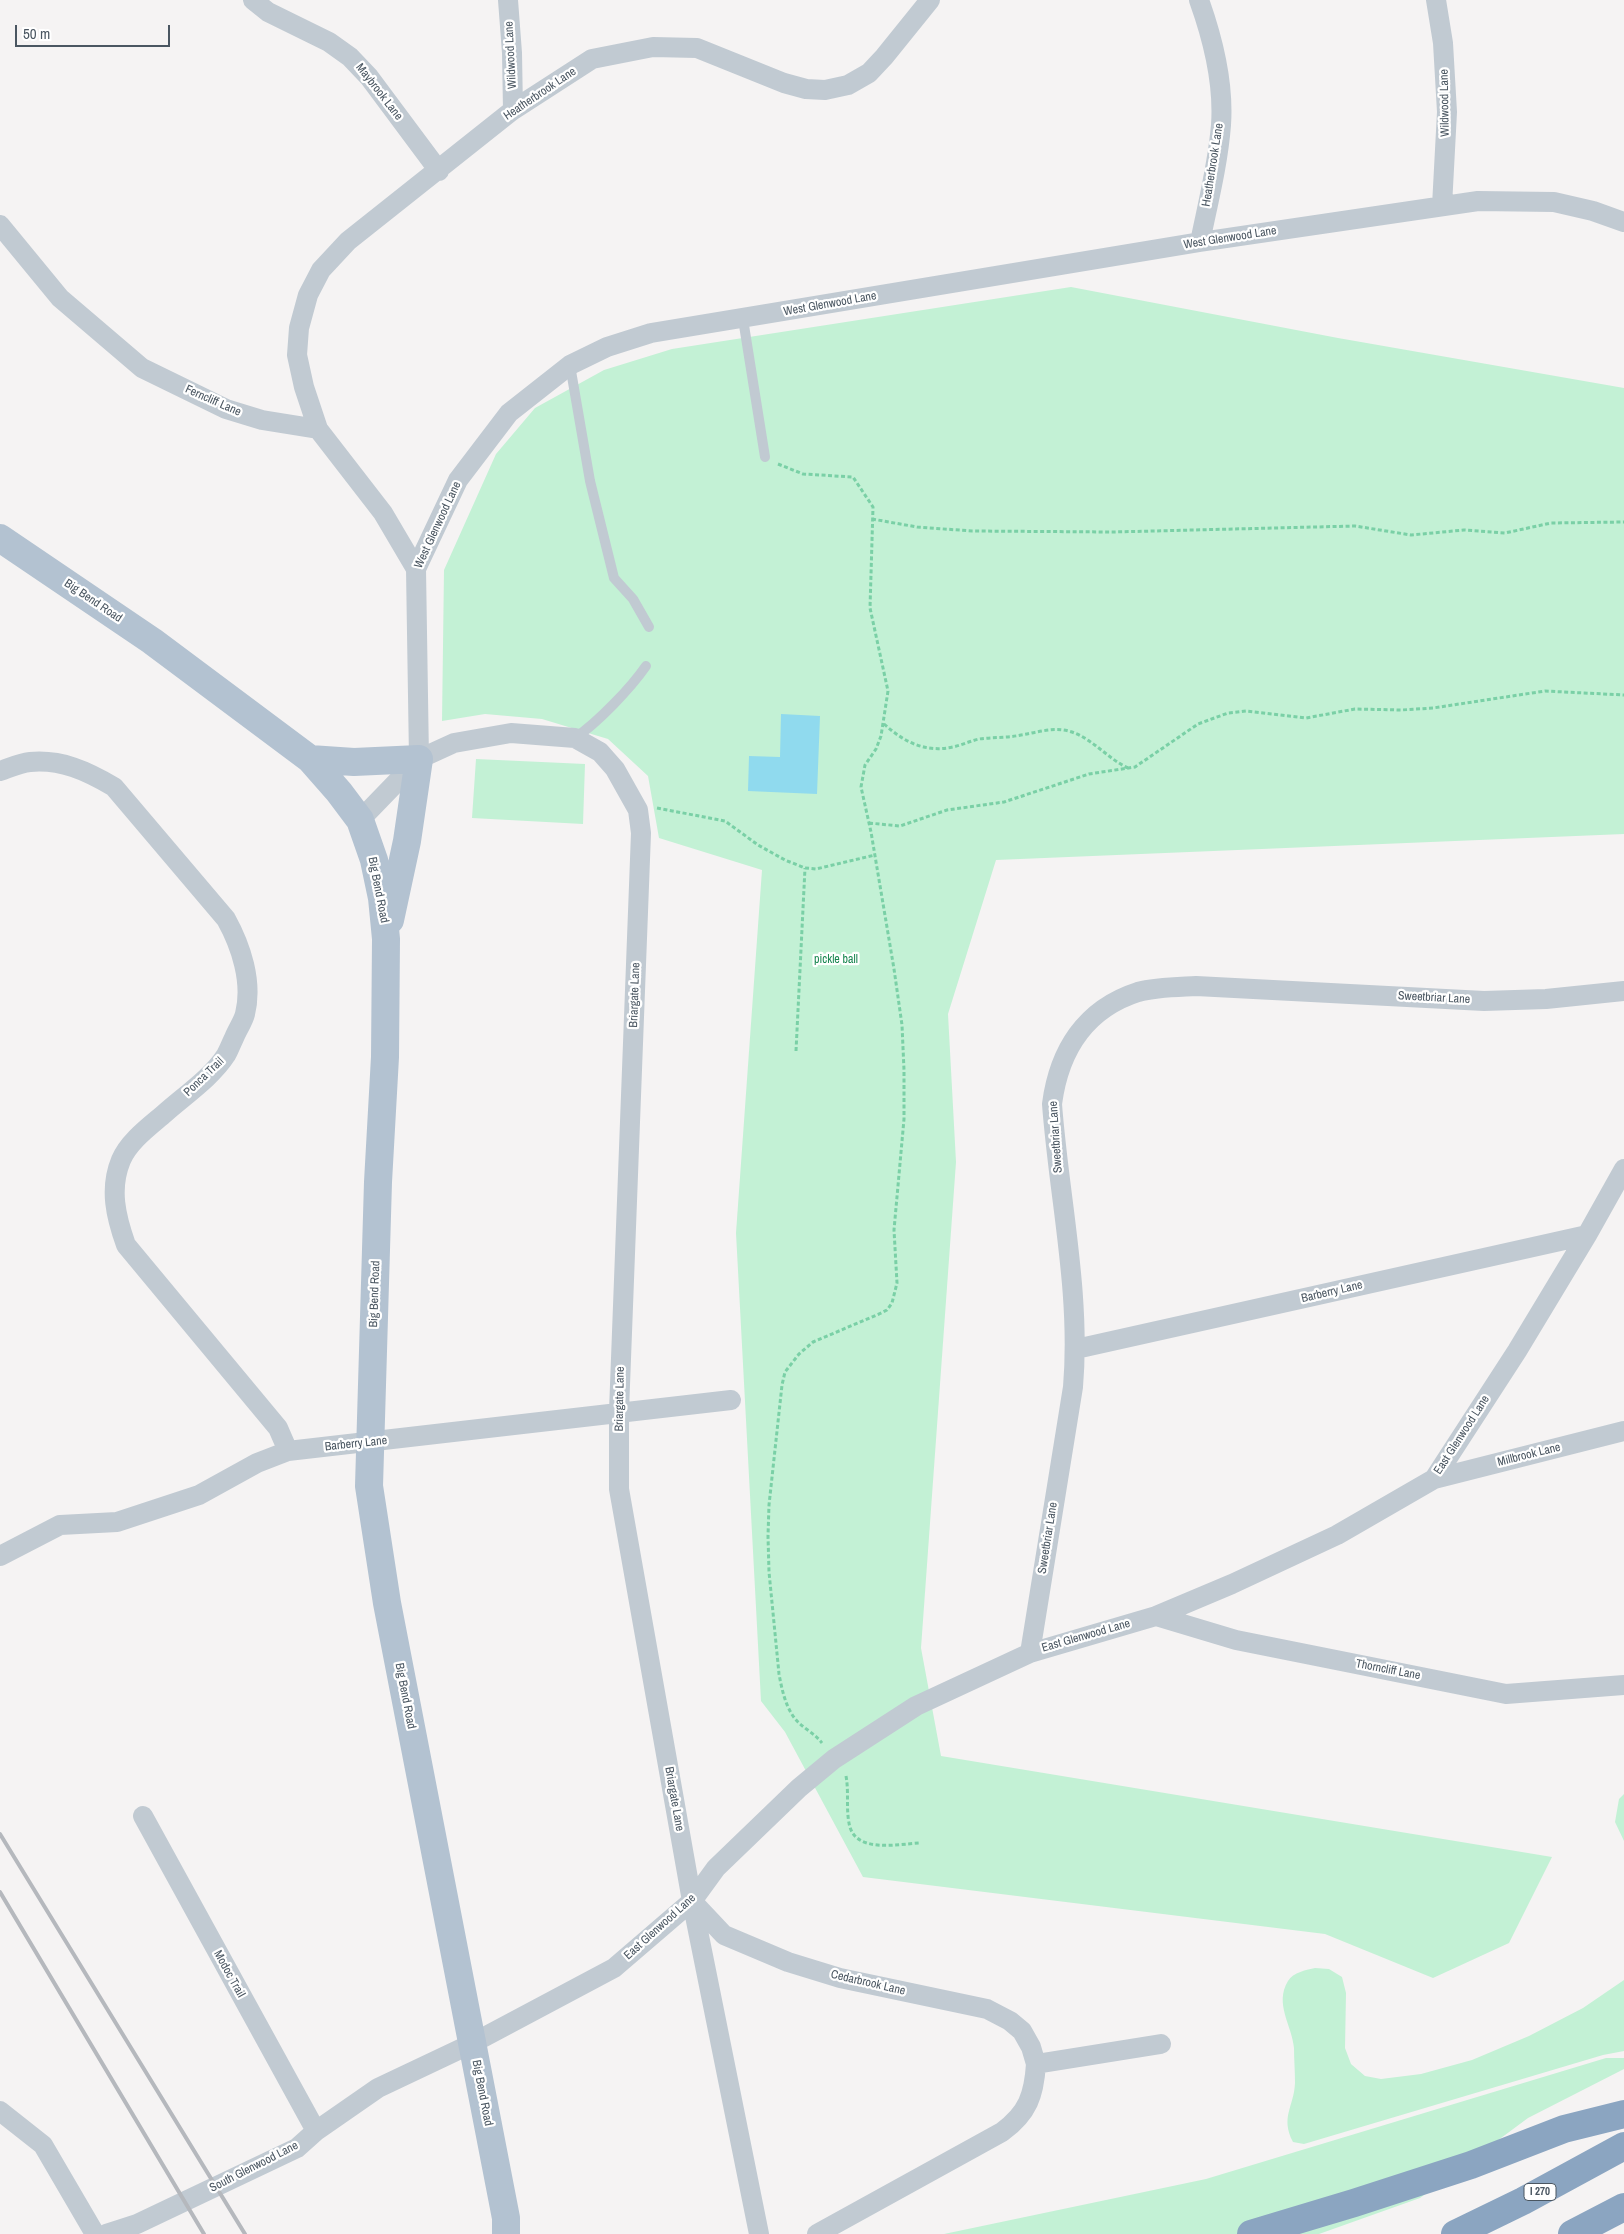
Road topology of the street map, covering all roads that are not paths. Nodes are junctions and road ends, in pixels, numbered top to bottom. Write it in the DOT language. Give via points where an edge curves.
graph roads {
  1 [pos="253,0"];
  2 [pos="508,0"];
  3 [pos="930,0"];
  4 [pos="1199,0"];
  5 [pos="1436,0"];
  6 [pos="513,110"];
  7 [pos="439,171"];
  8 [pos="1442,206"];
  9 [pos="1624,222"];
  10 [pos="0,224"];
  11 [pos="1200,242"];
  12 [pos="743,319"];
  13 [pos="570,365"];
  14 [pos="318,429"];
  15 [pos="765,457"];
  16 [pos="0,538"];
  17 [pos="416,569"];
  18 [pos="649,628"];
  19 [pos="646,666"];
  20 [pos="574,738"];
  21 [pos="310,759"];
  22 [pos="420,759"];
  23 [pos="0,771"];
  24 [pos="360,820"];
  25 [pos="386,938"];
  26 [pos="1624,991"];
  27 [pos="1624,1169"];
  28 [pos="1587,1236"];
  29 [pos="1076,1349"];
  30 [pos="731,1400"];
  31 [pos="618,1412"];
  32 [pos="1624,1431"];
  33 [pos="370,1442"];
  34 [pos="288,1451"];
  35 [pos="1434,1479"];
  36 [pos="0,1556"];
  37 [pos="1156,1616"];
  38 [pos="1030,1652"];
  39 [pos="1624,1685"];
  40 [pos="143,1816"];
  41 [pos="692,1901"];
  42 [pos="473,2043"];
  43 [pos="1161,2044"];
  44 [pos="1036,2064"];
  45 [pos="0,2111"];
  46 [pos="1624,2114"];
  47 [pos="316,2131"];
  48 [pos="1624,2146"];
  49 [pos="1624,2207"];
  50 [pos="508,2229"];
  51 [pos="95,2234"];
  52 [pos="106,2234"];
  53 [pos="759,2234"];
  54 [pos="817,2234"];
  55 [pos="1251,2234"];
  56 [pos="1455,2234"];
  57 [pos="1572,2234"];
  1 -- 7 [label="street, Maybrook Lane" via="268,12 329,42 350,57 369,77"];
  2 -- 6 [label="street, Wildwood Lane"];
  3 -- 6 [label="street, Heatherbrook Lane" via="884,57 868,73 848,85 825,90 806,89 697,48 653,47 592,59"];
  4 -- 11 [label="street, Heatherbrook Lane" via="1218,69 1221,122 1217,161"];
  5 -- 8 [label="street, Wildwood Lane" via="1444,43 1447,112"];
  6 -- 7 [label="street, Heatherbrook Lane"];
  7 -- 14 [label="street, Heatherbrook Lane" via="348,241 321,270 308,295 299,328 297,355"];
  8 -- 9 [label="street, West Glenwood Lane" via="1505,200 1554,202"];
  8 -- 11 [label="street, West Glenwood Lane"];
  10 -- 14 [label="street, Ferncliff Lane" via="60,298 142,368 226,409 262,420"];
  11 -- 12 [label="street, West Glenwood Lane"];
  12 -- 13 [label="street, West Glenwood Lane" via="651,334 607,347"];
  12 -- 15 [label="lane"];
  13 -- 17 [label="street, West Glenwood Lane" via="509,413 458,480"];
  13 -- 18 [label="lane" via="590,482 614,578 637,605"];
  14 -- 17 [label="street" via="383,513"];
  16 -- 21 [label="main road, Big Bend Road" via="152,641"];
  17 -- 22 [label="street, West Glenwood Lane"];
  19 -- 20 [label="lane" via="639,677"];
  20 -- 22 [label="street, Briargate Lane" via="511,733 454,743"];
  20 -- 31 [label="street, Briargate Lane" via="600,752 615,769 638,810 641,833"];
  21 -- 22 [label="main road" via="354,762"];
  21 -- 24 [label="main road, Big Bend Road"];
  22 -- 24 [label="street"];
  22 -- 25 [label="main road" via="407,841"];
  23 -- 34 [label="street, Ponca Trail" via="29,762 62,762 114,787 226,919 236,936 246,981 244,1015 226,1056 139,1136 121,1158 114,1186 116,1217 126,1245 278,1428"];
  24 -- 25 [label="main road, Big Bend Road" via="374,860"];
  25 -- 33 [label="main road, Big Bend Road" via="385,1057"];
  26 -- 29 [label="street, Sweetbriar Lane" via="1484,1001 1196,986 1139,992 1114,1002 1081,1030 1065,1053 1055,1079 1052,1104 1073,1285"];
  27 -- 28 [label="street, East Glenwood Lane"];
  28 -- 29 [label="street, Barberry Lane"];
  28 -- 35 [label="street, East Glenwood Lane"];
  29 -- 38 [label="street, Sweetbriar Lane" via="1073,1387"];
  30 -- 31 [label="street, Barberry Lane"];
  31 -- 33 [label="street, Barberry Lane"];
  31 -- 41 [label="street, Briargate Lane" via="619,1488"];
  32 -- 35 [label="street, Millbrook Lane"];
  33 -- 34 [label="street, Barberry Lane"];
  33 -- 42 [label="main road, Big Bend Road" via="369,1486 381,1568"];
  34 -- 36 [label="street, Barberry Lane" via="257,1463 199,1495 117,1522 60,1526"];
  35 -- 37 [label="street, East Glenwood Lane" via="1337,1534"];
  37 -- 38 [label="street, East Glenwood Lane"];
  37 -- 39 [label="street, Thorncliff Lane" via="1236,1640 1506,1694"];
  38 -- 41 [label="street, East Glenwood Lane" via="916,1706 834,1759 716,1868"];
  40 -- 47 [label="street, Modoc Trail"];
  41 -- 42 [label="street, East Glenwood Lane" via="614,1968"];
  41 -- 44 [label="street, Cedarbrook Lane" via="724,1935 788,1962 840,1978 987,2009 1010,2020 1022,2031"];
  41 -- 53 [label="street, Briargate Lane"];
  42 -- 47 [label="street, South Glenwood Lane" via="378,2088"];
  42 -- 50 [label="main road, Big Bend Road"];
  43 -- 44 [label="street"];
  44 -- 54 [label="street, Cedarbrook Lane" via="1028,2104 1016,2121 1002,2132"];
  45 -- 51 [label="street" via="43,2145"];
  46 -- 55 [label="highway" via="1564,2129 1471,2165"];
  47 -- 52 [label="street, South Glenwood Lane" via="297,2148 137,2224"];
  48 -- 56 [label="highway, I 270"];
  49 -- 57 [label="highway"];
}
